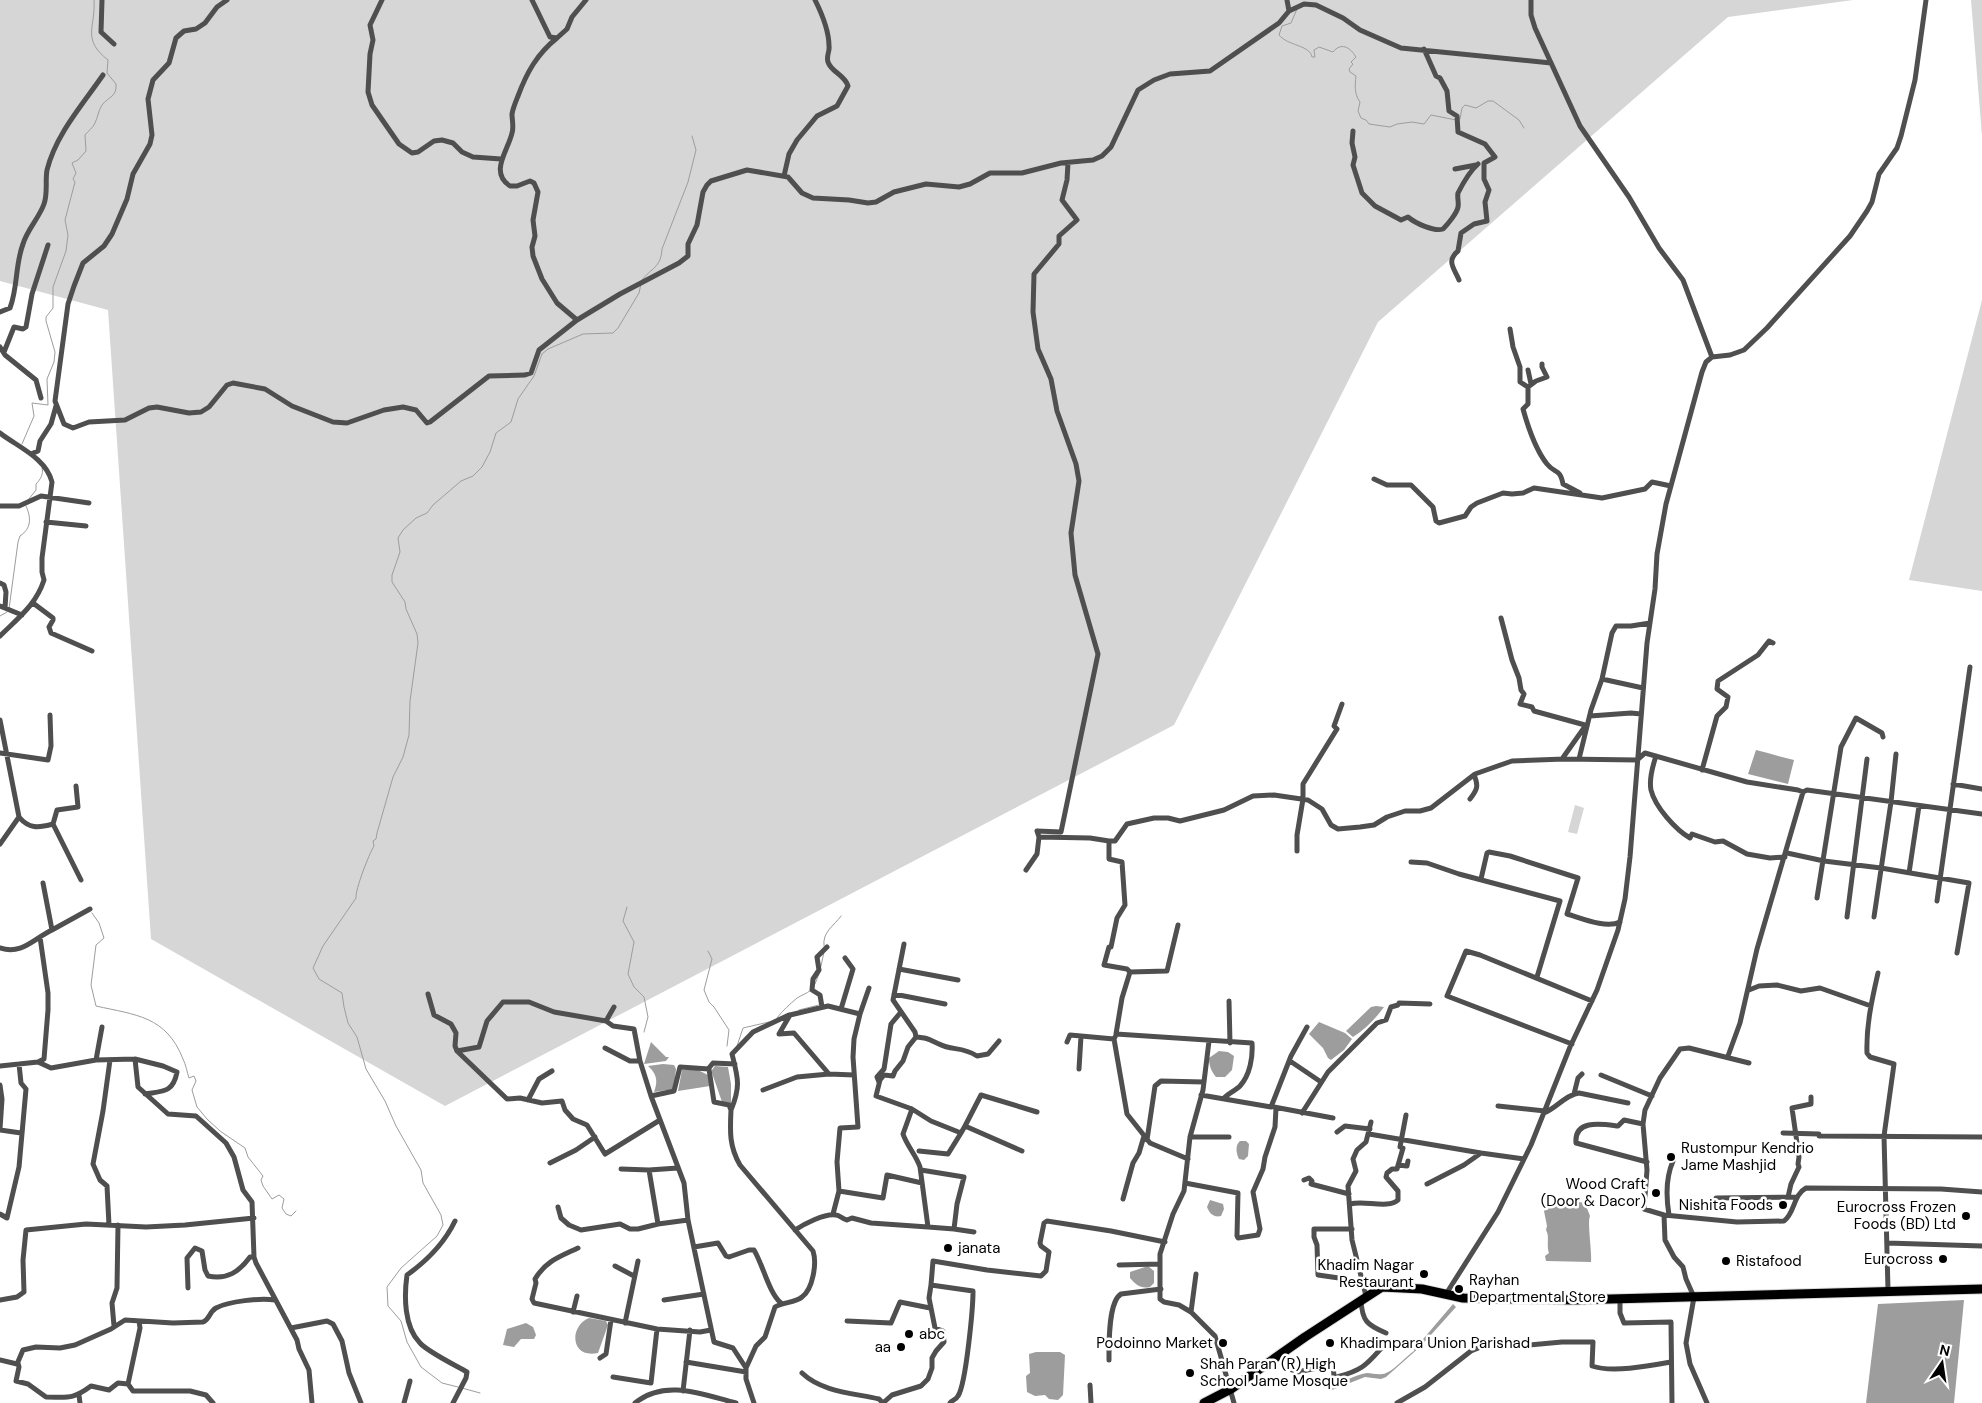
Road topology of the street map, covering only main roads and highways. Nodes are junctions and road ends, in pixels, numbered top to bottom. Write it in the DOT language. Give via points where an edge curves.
graph roads {
  1 [pos="1982,1288"];
  2 [pos="1204,1403"];
  1 -- 2 [label="highway" via="1573,1300 1463,1298 1422,1289 1382,1287 1231,1389"];
}
